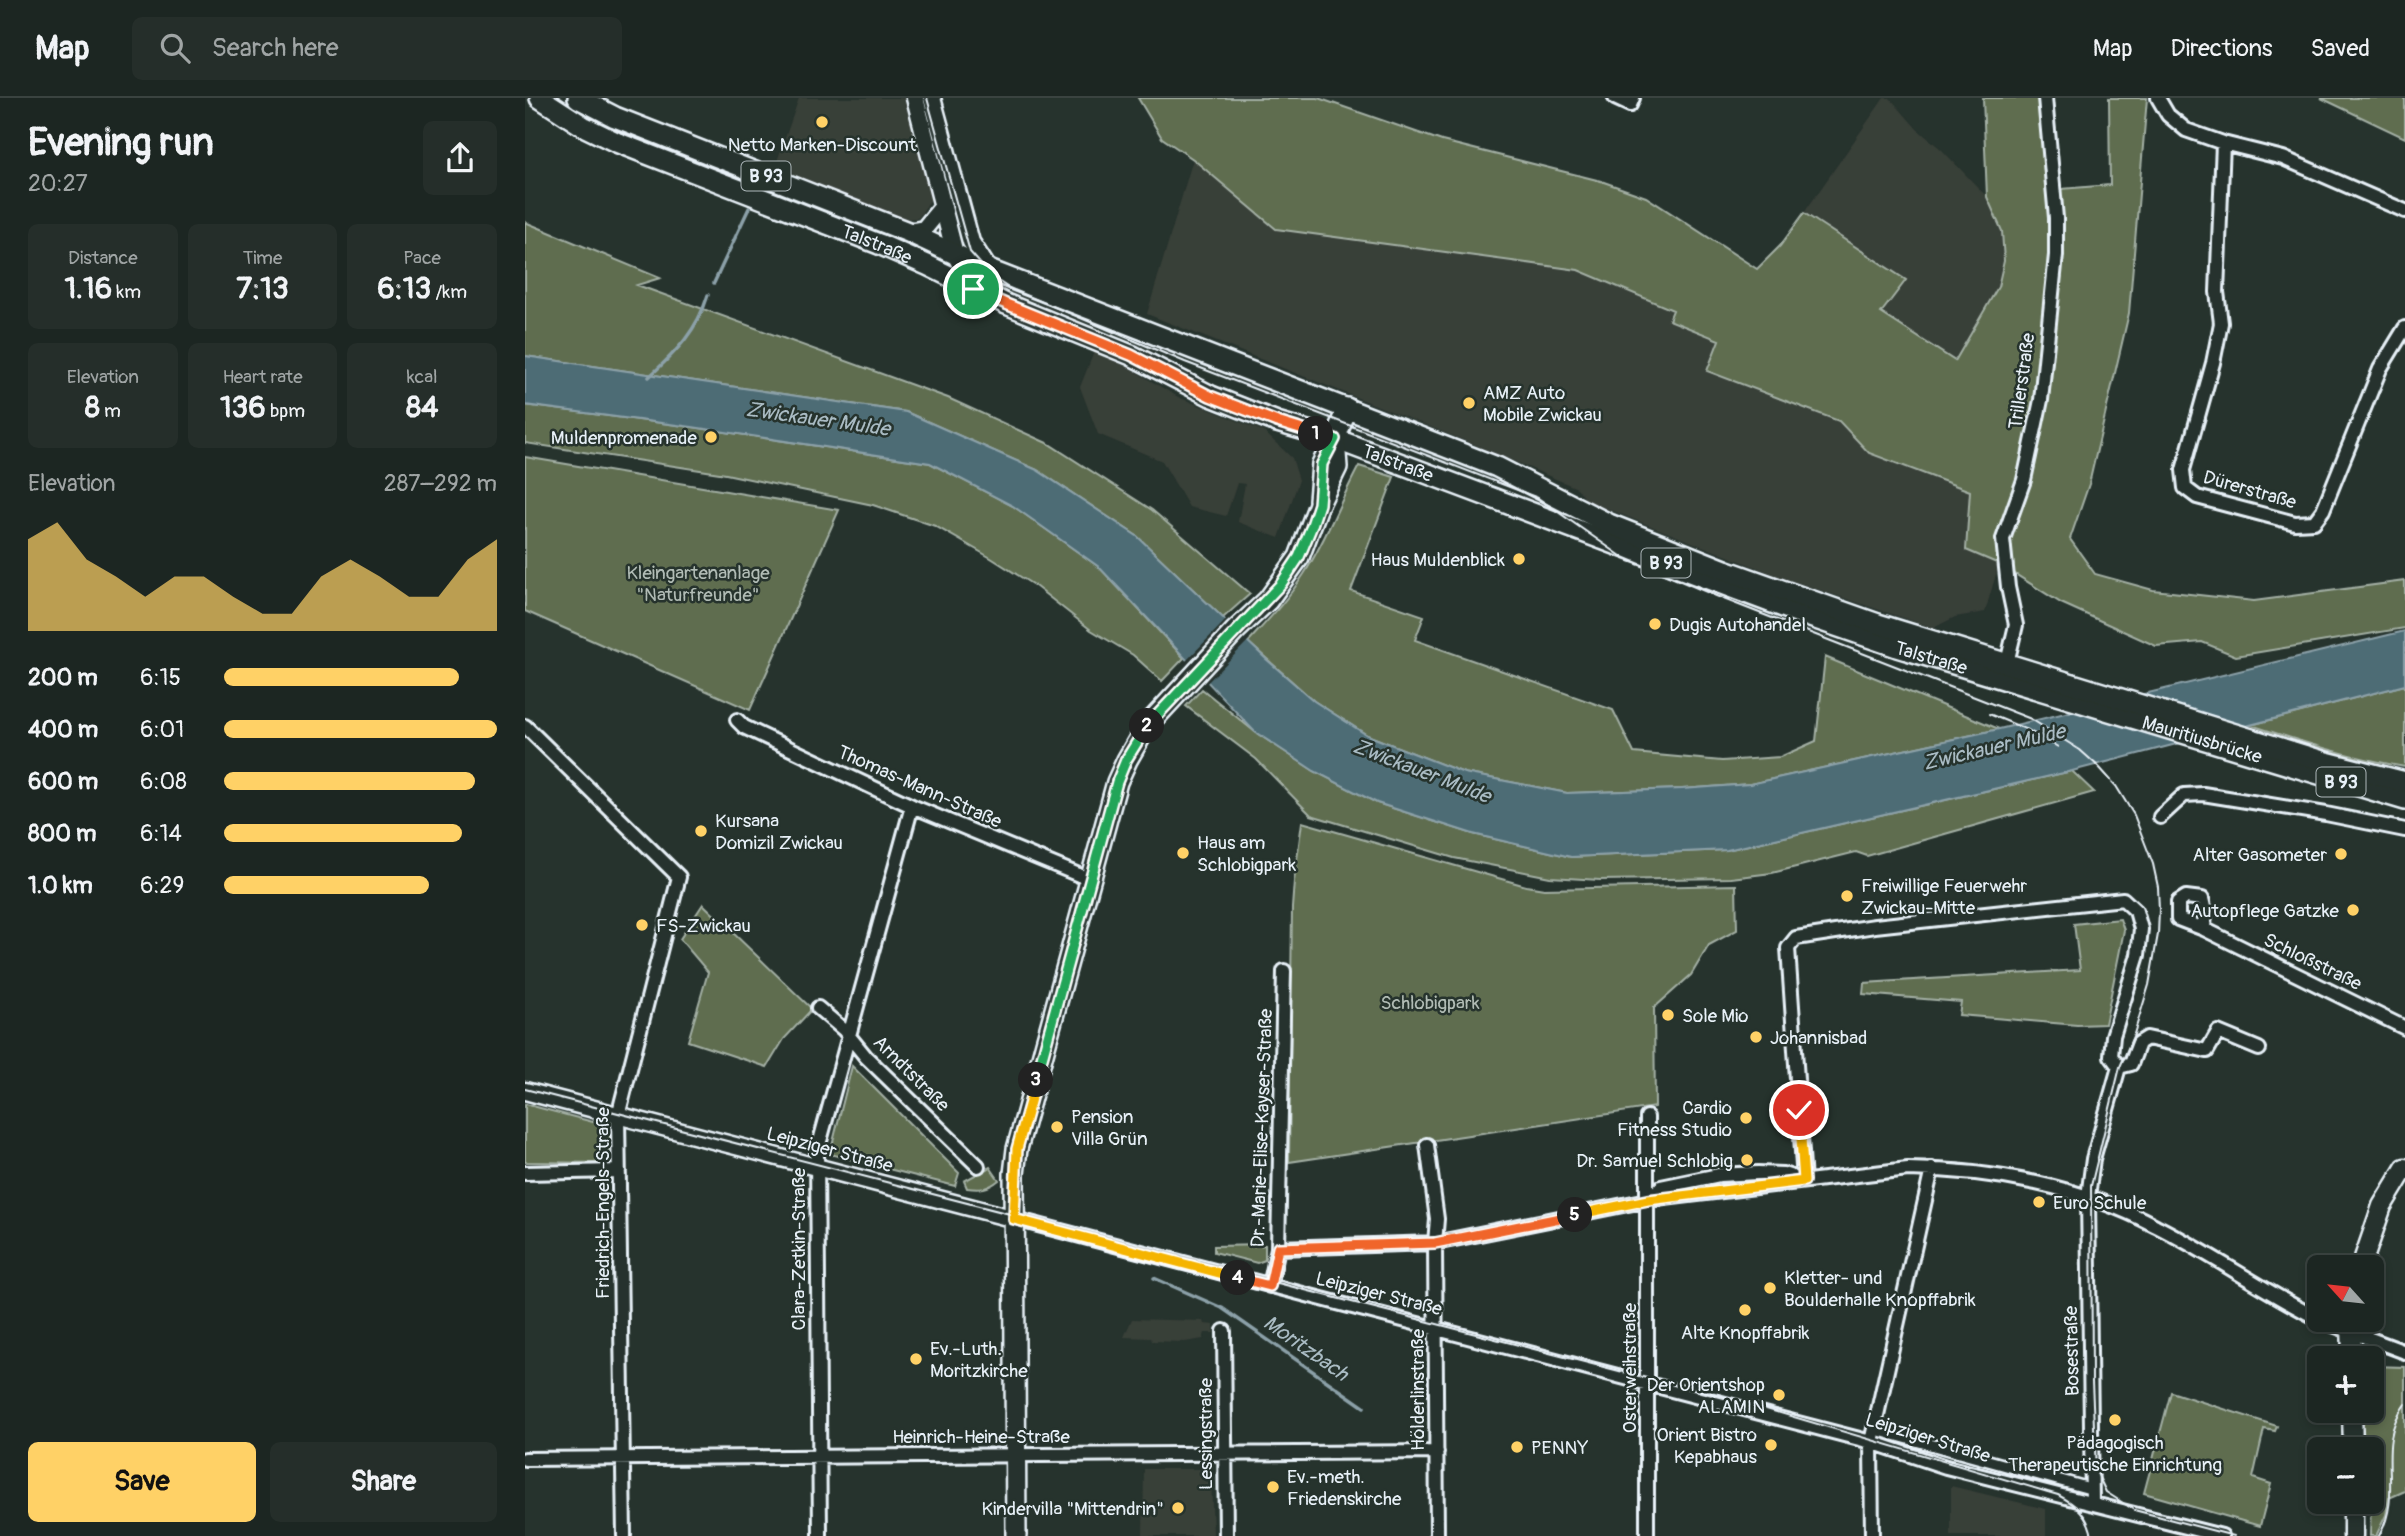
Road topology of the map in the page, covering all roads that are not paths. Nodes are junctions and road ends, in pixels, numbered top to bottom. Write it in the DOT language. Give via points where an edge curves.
graph roads {
  1 [pos="540,98"];
  2 [pos="578,98"];
  3 [pos="915,98"];
  4 [pos="932,98"];
  5 [pos="1615,98"];
  6 [pos="1633,98"];
  7 [pos="2045,98"];
  8 [pos="2158,98"];
  9 [pos="2223,143"];
  10 [pos="943,206"];
  11 [pos="2405,211"];
  12 [pos="908,232"];
  13 [pos="961,260"];
  14 [pos="2405,328"];
  15 [pos="1347,408"];
  16 [pos="1335,439"];
  17 [pos="2004,670"];
  18 [pos="737,720"];
  19 [pos="525,726"];
  20 [pos="2405,782"];
  21 [pos="2405,800"];
  22 [pos="912,806"];
  23 [pos="2160,817"];
  24 [pos="2405,830"];
  25 [pos="1091,880"];
  26 [pos="2204,929"];
  27 [pos="1284,971"];
  28 [pos="818,1008"];
  29 [pos="2405,1028"];
  30 [pos="848,1035"];
  31 [pos="2259,1049"];
  32 [pos="2119,1067"];
  33 [pos="525,1091"];
  34 [pos="618,1116"];
  35 [pos="1647,1117"];
  36 [pos="1427,1145"];
  37 [pos="978,1166"];
  38 [pos="816,1168"];
  39 [pos="2405,1168"];
  40 [pos="1932,1169"];
  41 [pos="619,1171"];
  42 [pos="525,1173"];
  43 [pos="1804,1181"];
  44 [pos="2088,1197"];
  45 [pos="1648,1200"];
  46 [pos="1014,1219"];
  47 [pos="1435,1243"];
  48 [pos="1278,1248"];
  49 [pos="2365,1255"];
  50 [pos="1270,1286"];
  51 [pos="2307,1312"];
  52 [pos="1436,1329"];
  53 [pos="1224,1331"];
  54 [pos="2363,1332"];
  55 [pos="2405,1352"];
  56 [pos="1649,1384"];
  57 [pos="1872,1435"];
  58 [pos="1437,1452"];
  59 [pos="1224,1454"];
  60 [pos="1016,1455"];
  61 [pos="818,1457"];
  62 [pos="525,1459"];
  63 [pos="623,1459"];
  64 [pos="2088,1488"];
  65 [pos="2091,1503"];
  66 [pos="2353,1514"];
  67 [pos="624,1536"];
  68 [pos="820,1536"];
  69 [pos="1016,1536"];
  70 [pos="1226,1536"];
  71 [pos="1437,1536"];
  72 [pos="1647,1536"];
  73 [pos="1872,1536"];
  74 [pos="2222,1536"];
  75 [pos="2353,1536"];
  1 -- 13 [label="main road, Talstraße / B 93" via="616,142 879,244"];
  2 -- 12 [label="main road, Talstraße / B 93" via="615,117"];
  3 -- 10 [label="street"];
  4 -- 13 [label="street"];
  5 -- 6 [label="street" via="1630,105"];
  7 -- 17 [label="street, Trillerstraße" via="2056,255 2041,400 2024,480 2003,540 2016,625"];
  8 -- 9 [label="street" via="2168,115 2186,130"];
  9 -- 11 [label="street" via="2283,158"];
  9 -- 14 [label="street, Dürerstraße" via="2217,292 2221,323 2183,470 2185,488 2197,497 2233,507 2295,523 2314,522 2323,510 2380,369"];
  10 -- 12 [label="street" via="924,229"];
  10 -- 13 [label="street"];
  12 -- 13 [label="main road, Talstraße / B 93"];
  13 -- 15 [label="main road, Talstraße / B 93"];
  13 -- 16 [label="main road, Talstraße / B 93" via="973,289 1131,355 1210,396"];
  15 -- 16 [label="main road"];
  15 -- 17 [label="main road, Talstraße / B 93" via="1497,467 1629,533"];
  16 -- 17 [label="main road, Talstraße / B 93" via="1820,621 1896,647"];
  16 -- 25 [label="main road" via="1338,467 1299,557 1268,600 1150,722 1126,760"];
  17 -- 20 [label="main road, Mauritiusbrücke / B 93" via="2039,673"];
  17 -- 21 [label="main road, Mauritiusbrücke / B 93" via="2288,766"];
  18 -- 22 [label="street, Thomas-Mann-Straße"];
  19 -- 34 [label="street, Friedrich-Engels-Straße" via="679,877"];
  22 -- 25 [label="street, Thomas-Mann-Straße"];
  22 -- 30 [label="street, Clara-Zetkin-Straße"];
  23 -- 24 [label="street" via="2184,795 2203,793"];
  25 -- 46 [label="main road" via="1017,1149"];
  26 -- 29 [label="street, Schloßstraße"];
  27 -- 48 [label="street, Dr.-Marie-Elise-Kayser-Straße"];
  28 -- 30 [label="street, Arndtstraße"];
  30 -- 37 [label="street, Arndtstraße"];
  30 -- 38 [label="street, Clara-Zetkin-Straße"];
  31 -- 32 [label="street" via="2218,1032 2207,1051 2147,1038 2139,1043 2131,1064"];
  32 -- 43 [label="street" via="2111,1056 2113,1036 2138,955 2141,929 2136,911 2123,899 1795,938 1788,948"];
  32 -- 44 [label="street, Bosestraße" via="2093,1159"];
  33 -- 34 [label="street, Leipziger Straße"];
  34 -- 38 [label="street, Leipziger Straße"];
  34 -- 41 [label="street, Friedrich-Engels-Straße"];
  35 -- 45 [label="street, Osterweihstraße"];
  36 -- 47 [label="street, Hölderlinstraße" via="1437,1219"];
  38 -- 46 [label="street, Leipziger Straße"];
  38 -- 61 [label="street, Clara-Zetkin-Straße"];
  39 -- 49 [label="main road" via="2382,1206"];
  40 -- 43 [label="street"];
  40 -- 44 [label="street" via="1997,1176"];
  40 -- 57 [label="street"];
  41 -- 42 [label="street"];
  41 -- 63 [label="street, Friedrich-Engels-Straße"];
  43 -- 45 [label="street"];
  44 -- 51 [label="street" via="2155,1224"];
  44 -- 65 [label="street, Bosestraße"];
  45 -- 47 [label="street"];
  45 -- 56 [label="street, Osterweihstraße"];
  46 -- 50 [label="street, Leipziger Straße"];
  46 -- 60 [label="main road"];
  47 -- 48 [label="street"];
  47 -- 52 [label="street, Hölderlinstraße"];
  48 -- 50 [label="street, Dr.-Marie-Elise-Kayser-Straße"];
  50 -- 52 [label="street, Leipziger Straße"];
  52 -- 56 [label="street, Leipziger Straße"];
  52 -- 58 [label="street, Hölderlinstraße"];
  53 -- 59 [label="street, Lessingstraße"];
  54 -- 55 [label="street"];
  56 -- 57 [label="street, Leipziger Straße"];
  56 -- 72 [label="street, Osterweihstraße"];
  57 -- 64 [label="street, Leipziger Straße"];
  57 -- 65 [label="street, Leipziger Straße" via="1946,1467"];
  57 -- 73 [label="street"];
  58 -- 59 [label="street, Heinrich-Heine-Straße"];
  58 -- 71 [label="street, Hölderlinstraße"];
  59 -- 60 [label="street, Heinrich-Heine-Straße"];
  59 -- 70 [label="street, Lessingstraße"];
  60 -- 61 [label="street, Heinrich-Heine-Straße"];
  60 -- 69 [label="main road"];
  61 -- 63 [label="street, Heinrich-Heine-Straße"];
  61 -- 68 [label="street, Clara-Zetkin-Straße"];
  62 -- 63 [label="street, Heinrich-Heine-Straße"];
  63 -- 67 [label="street, Friedrich-Engels-Straße"];
  65 -- 74 [label="street, Leipziger Straße"];
  66 -- 75 [label="main road"];
}
